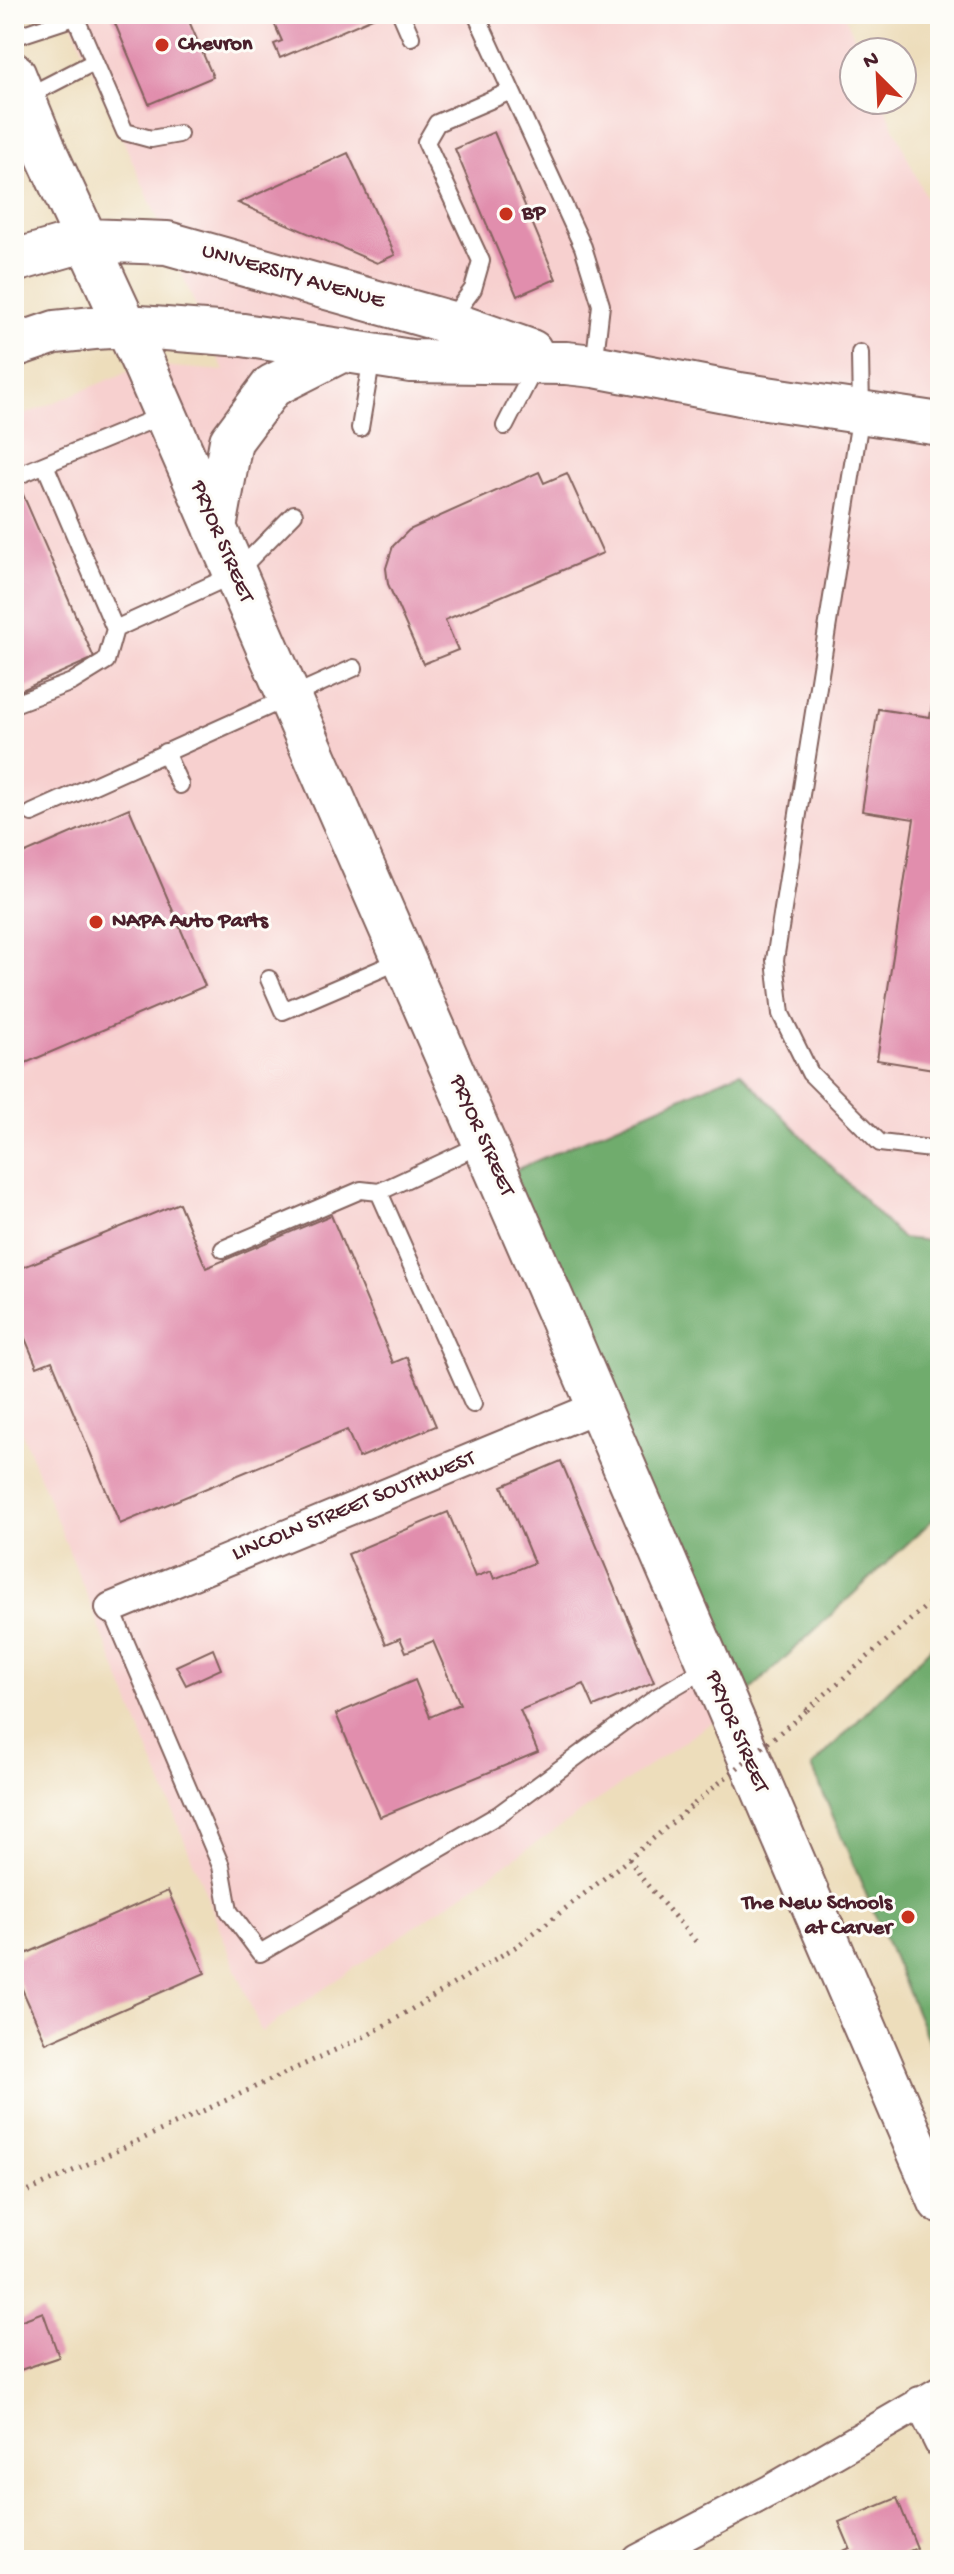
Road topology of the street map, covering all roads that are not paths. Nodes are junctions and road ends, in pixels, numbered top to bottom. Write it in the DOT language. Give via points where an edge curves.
graph roads {
  1 [pos="401,14"];
  2 [pos="476,14"];
  3 [pos="74,15"];
  4 [pos="14,37"];
  5 [pos="411,37"];
  6 [pos="94,62"];
  7 [pos="19,86"];
  8 [pos="511,91"];
  9 [pos="179,134"];
  10 [pos="87,240"];
  11 [pos="14,261"];
  12 [pos="448,322"];
  13 [pos="127,326"];
  14 [pos="14,346"];
  15 [pos="358,353"];
  16 [pos="860,353"];
  17 [pos="566,364"];
  18 [pos="861,413"];
  19 [pos="166,414"];
  20 [pos="940,424"];
  21 [pos="505,426"];
  22 [pos="360,428"];
  23 [pos="45,465"];
  24 [pos="14,477"];
  25 [pos="294,514"];
  26 [pos="215,528"];
  27 [pos="235,574"];
  28 [pos="115,629"];
  29 [pos="354,668"];
  30 [pos="288,697"];
  31 [pos="14,704"];
  32 [pos="165,752"];
  33 [pos="180,785"];
  34 [pos="32,813"];
  35 [pos="404,959"];
  36 [pos="269,979"];
  37 [pos="484,1143"];
  38 [pos="940,1150"];
  39 [pos="379,1192"];
  40 [pos="223,1249"];
  41 [pos="473,1404"];
  42 [pos="597,1407"];
  43 [pos="111,1608"];
  44 [pos="708,1667"];
  45 [pos="940,2202"];
  46 [pos="930,2397"];
  47 [pos="940,2443"];
  48 [pos="638,2560"];
  1 -- 5 [label="lane"];
  2 -- 8 [label="lane"];
  3 -- 4 [label="lane"];
  3 -- 6 [label="lane"];
  6 -- 7 [label="lane"];
  6 -- 9 [label="lane" via="125,132 151,139"];
  7 -- 10 [label="main road, PRYOR STREET"];
  8 -- 12 [label="lane" via="437,123 426,142 481,261 473,289"];
  8 -- 17 [label="lane" via="583,247 601,305"];
  10 -- 11 [label="main road, UNIVERSITY AVENUE"];
  10 -- 12 [label="main road, UNIVERSITY AVENUE" via="167,243"];
  10 -- 13 [label="main road, PRYOR STREET"];
  12 -- 17 [label="main road, UNIVERSITY AVENUE"];
  13 -- 14 [label="main road, UNIVERSITY AVENUE" via="55,332"];
  13 -- 15 [label="main road, UNIVERSITY AVENUE" via="243,335"];
  13 -- 19 [label="main road, PRYOR STREET"];
  15 -- 17 [label="main road, UNIVERSITY AVENUE" via="411,361"];
  15 -- 22 [label="lane"];
  15 -- 26 [label="main road" via="272,386 231,441"];
  16 -- 18 [label="lane"];
  17 -- 18 [label="main road, UNIVERSITY AVENUE"];
  17 -- 21 [label="lane"];
  18 -- 20 [label="main road, UNIVERSITY AVENUE"];
  18 -- 38 [label="lane" via="775,960 781,1014 810,1073 880,1143"];
  19 -- 23 [label="lane"];
  19 -- 26 [label="main road, PRYOR STREET"];
  23 -- 24 [label="lane"];
  23 -- 28 [label="lane"];
  25 -- 27 [label="lane"];
  26 -- 27 [label="main road, PRYOR STREET"];
  27 -- 28 [label="lane"];
  27 -- 30 [label="main road, PRYOR STREET"];
  28 -- 31 [label="lane" via="106,661 72,682"];
  29 -- 30 [label="lane"];
  30 -- 32 [label="lane"];
  30 -- 35 [label="main road, PRYOR STREET"];
  32 -- 33 [label="lane"];
  32 -- 34 [label="lane"];
  35 -- 36 [label="lane" via="283,1011"];
  35 -- 37 [label="main road, PRYOR STREET"];
  37 -- 39 [label="lane"];
  37 -- 42 [label="main road, PRYOR STREET"];
  39 -- 40 [label="lane" via="361,1190"];
  39 -- 41 [label="lane"];
  42 -- 43 [label="street, LINCOLN STREET SOUTHWEST"];
  42 -- 44 [label="main road, PRYOR STREET"];
  43 -- 44 [label="lane" via="221,1866 229,1911 260,1953 498,1815 657,1697"];
  44 -- 45 [label="main road, PRYOR STREET"];
  46 -- 47 [label="street"];
  46 -- 48 [label="street"];
}
